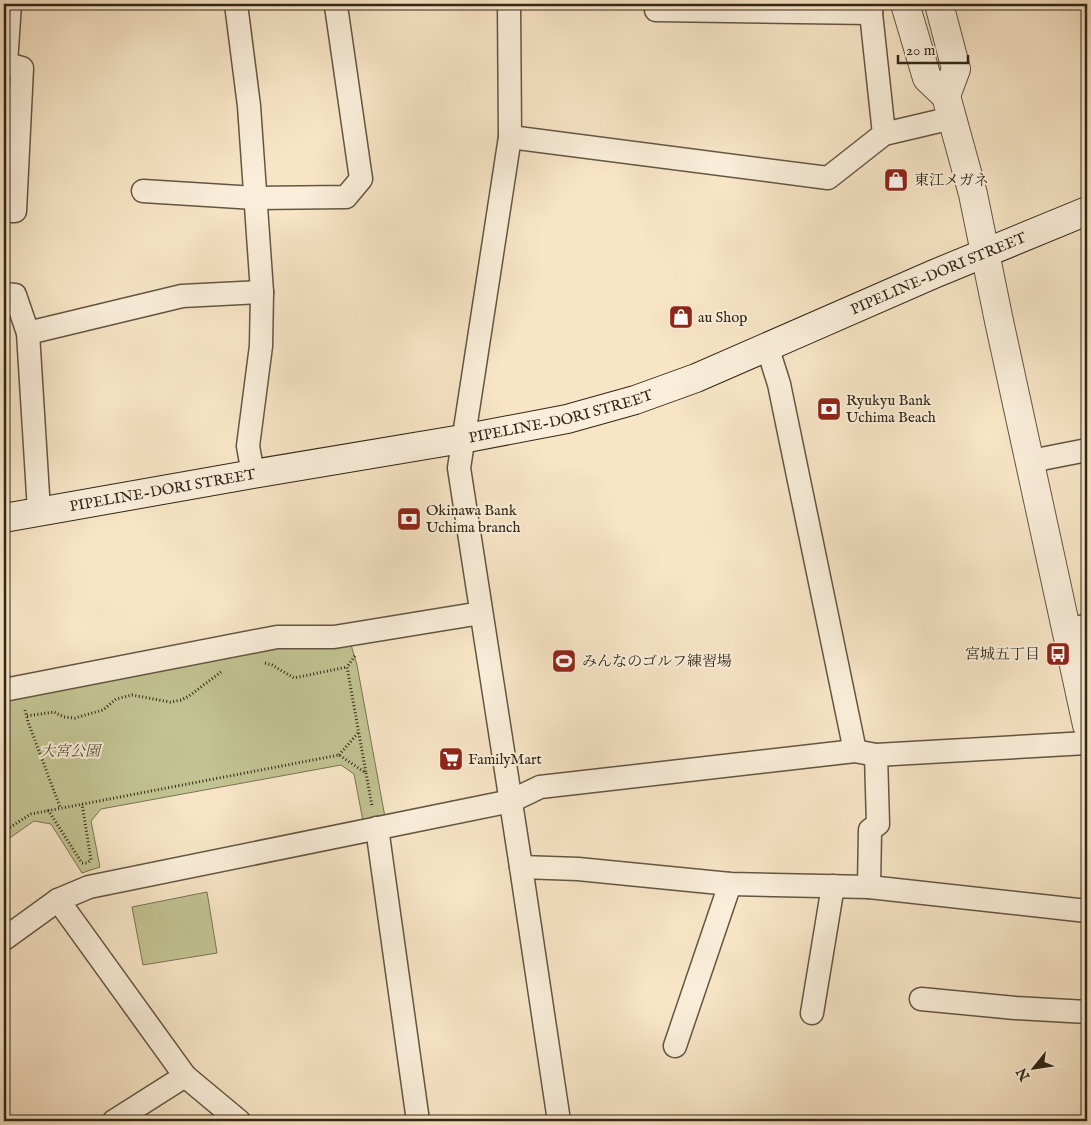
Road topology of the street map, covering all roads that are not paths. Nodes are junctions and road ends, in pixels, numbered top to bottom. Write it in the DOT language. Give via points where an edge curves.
graph roads {
  1 [pos="10,4"];
  2 [pos="236,4"];
  3 [pos="509,4"];
  4 [pos="905,4"];
  5 [pos="939,4"];
  6 [pos="336,6"];
  7 [pos="872,8"];
  8 [pos="656,10"];
  9 [pos="5,63"];
  10 [pos="949,107"];
  11 [pos="884,134"];
  12 [pos="510,137"];
  13 [pos="143,191"];
  14 [pos="255,198"];
  15 [pos="1087,210"];
  16 [pos="4,211"];
  17 [pos="985,253"];
  18 [pos="262,292"];
  19 [pos="4,294"];
  20 [pos="28,333"];
  21 [pos="767,346"];
  22 [pos="462,440"];
  23 [pos="1087,450"];
  24 [pos="1030,461"];
  25 [pos="253,474"];
  26 [pos="38,512"];
  27 [pos="4,518"];
  28 [pos="481,613"];
  29 [pos="1077,628"];
  30 [pos="12,689"];
  31 [pos="1087,725"];
  32 [pos="1087,743"];
  33 [pos="866,753"];
  34 [pos="511,801"];
  35 [pos="377,828"];
  36 [pos="521,866"];
  37 [pos="730,884"];
  38 [pos="833,886"];
  39 [pos="869,887"];
  40 [pos="58,900"];
  41 [pos="1087,911"];
  42 [pos="4,939"];
  43 [pos="921,999"];
  44 [pos="1087,1012"];
  45 [pos="812,1013"];
  46 [pos="675,1046"];
  47 [pos="186,1076"];
  48 [pos="114,1121"];
  49 [pos="239,1121"];
  50 [pos="418,1121"];
  51 [pos="559,1121"];
  1 -- 9 [label="street"];
  2 -- 14 [label="street" via="249,106"];
  3 -- 12 [label="street"];
  4 -- 10 [label="main road" via="926,78"];
  5 -- 10 [label="main road" via="956,69"];
  6 -- 14 [label="street" via="360,179 346,197"];
  7 -- 8 [label="street"];
  7 -- 11 [label="street"];
  9 -- 16 [label="street" via="22,68 15,211"];
  10 -- 11 [label="street"];
  10 -- 17 [label="main road"];
  11 -- 12 [label="street" via="828,178"];
  12 -- 22 [label="street"];
  13 -- 14 [label="street"];
  14 -- 18 [label="street"];
  15 -- 17 [label="main road, PIPELINE-DORI STREET"];
  17 -- 21 [label="main road, PIPELINE-DORI STREET"];
  17 -- 24 [label="main road"];
  18 -- 20 [label="street" via="182,296"];
  18 -- 25 [label="street" via="261,346 248,446"];
  19 -- 20 [label="street" via="15,295"];
  20 -- 26 [label="street"];
  21 -- 22 [label="main road, PIPELINE-DORI STREET" via="696,378 634,400 567,419"];
  21 -- 33 [label="street" via="779,384"];
  22 -- 25 [label="main road, PIPELINE-DORI STREET"];
  22 -- 28 [label="street" via="458,468"];
  23 -- 24 [label="street"];
  24 -- 29 [label="main road"];
  25 -- 26 [label="main road, PIPELINE-DORI STREET"];
  26 -- 27 [label="main road, PIPELINE-DORI STREET"];
  28 -- 30 [label="street" via="334,637 277,637"];
  28 -- 34 [label="street"];
  29 -- 31 [label="main road"];
  32 -- 33 [label="street"];
  33 -- 34 [label="street" via="540,787"];
  33 -- 39 [label="street" via="878,824 870,830"];
  34 -- 35 [label="street"];
  34 -- 36 [label="street"];
  35 -- 40 [label="street" via="92,886"];
  35 -- 50 [label="street"];
  36 -- 37 [label="street" via="578,868"];
  36 -- 51 [label="street"];
  37 -- 38 [label="street"];
  37 -- 46 [label="street"];
  38 -- 39 [label="street"];
  38 -- 45 [label="street"];
  39 -- 41 [label="street"];
  40 -- 42 [label="street"];
  40 -- 47 [label="street"];
  43 -- 44 [label="street"];
  47 -- 48 [label="street"];
  47 -- 49 [label="street"];
}
